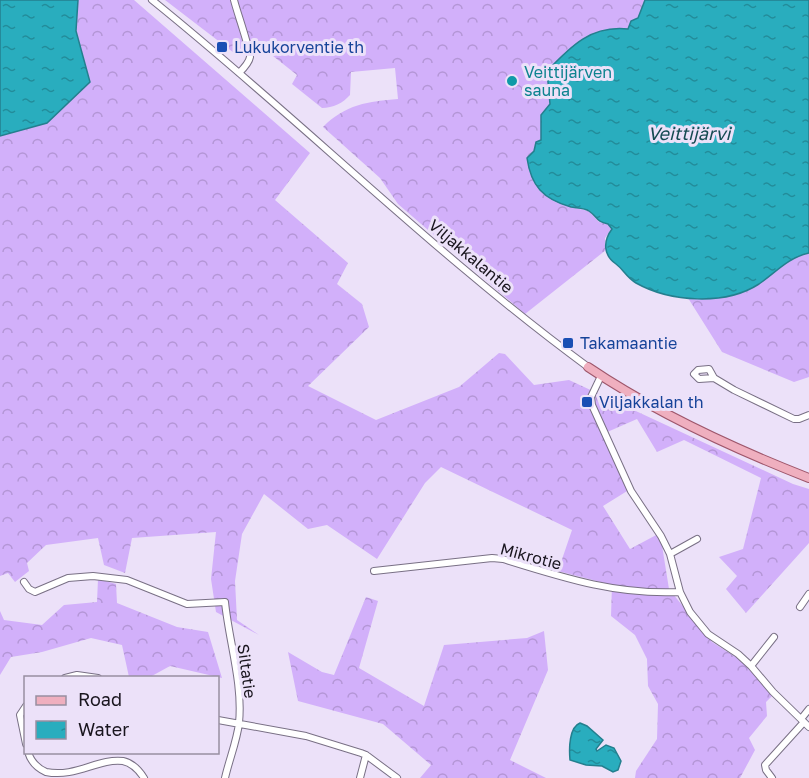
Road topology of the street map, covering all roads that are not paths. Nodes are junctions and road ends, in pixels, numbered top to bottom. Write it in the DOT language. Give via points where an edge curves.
graph roads {
  1 [pos="152,0"];
  2 [pos="234,0"];
  3 [pos="239,73"];
  4 [pos="588,367"];
  5 [pos="601,376"];
  6 [pos="714,378"];
  7 [pos="809,415"];
  8 [pos="809,478"];
  9 [pos="697,539"];
  10 [pos="670,554"];
  11 [pos="374,571"];
  12 [pos="24,582"];
  13 [pos="680,592"];
  14 [pos="809,594"];
  15 [pos="800,607"];
  16 [pos="774,637"];
  17 [pos="751,666"];
  18 [pos="24,709"];
  19 [pos="809,709"];
  20 [pos="219,720"];
  21 [pos="804,723"];
  22 [pos="238,725"];
  23 [pos="24,737"];
  24 [pos="29,754"];
  25 [pos="366,755"];
  26 [pos="65,777"];
  27 [pos="144,778"];
  28 [pos="225,778"];
  29 [pos="360,778"];
  30 [pos="397,778"];
  31 [pos="772,778"];
  1 -- 3 [label="street, Viljakkalantie"];
  2 -- 3 [label="street" via="250,57"];
  3 -- 4 [label="street, Viljakkalantie" via="488,291"];
  4 -- 5 [label="main road, Viljakkalantie"];
  5 -- 8 [label="main road, Viljakkalantie" via="675,419"];
  5 -- 10 [label="street" via="591,397 592,405 631,491"];
  6 -- 7 [label="street" via="794,419"];
  9 -- 10 [label="street"];
  10 -- 13 [label="street"];
  11 -- 13 [label="street, Mikrotie" via="492,558 619,591"];
  12 -- 22 [label="street, Siltatie" via="35,592 78,576 116,578 187,604 225,602 239,692"];
  13 -- 17 [label="street" via="708,634"];
  14 -- 15 [label="street"];
  16 -- 17 [label="street"];
  17 -- 21 [label="street"];
  18 -- 23 [label="street" via="20,722"];
  19 -- 21 [label="street"];
  20 -- 22 [label="street"];
  21 -- 31 [label="street" via="765,765"];
  22 -- 25 [label="street" via="325,741"];
  22 -- 28 [label="street, Siltatie"];
  24 -- 26 [label="street" via="40,770"];
  25 -- 29 [label="street"];
  25 -- 30 [label="street"];
  26 -- 27 [label="street" via="118,761 129,763"];
}
